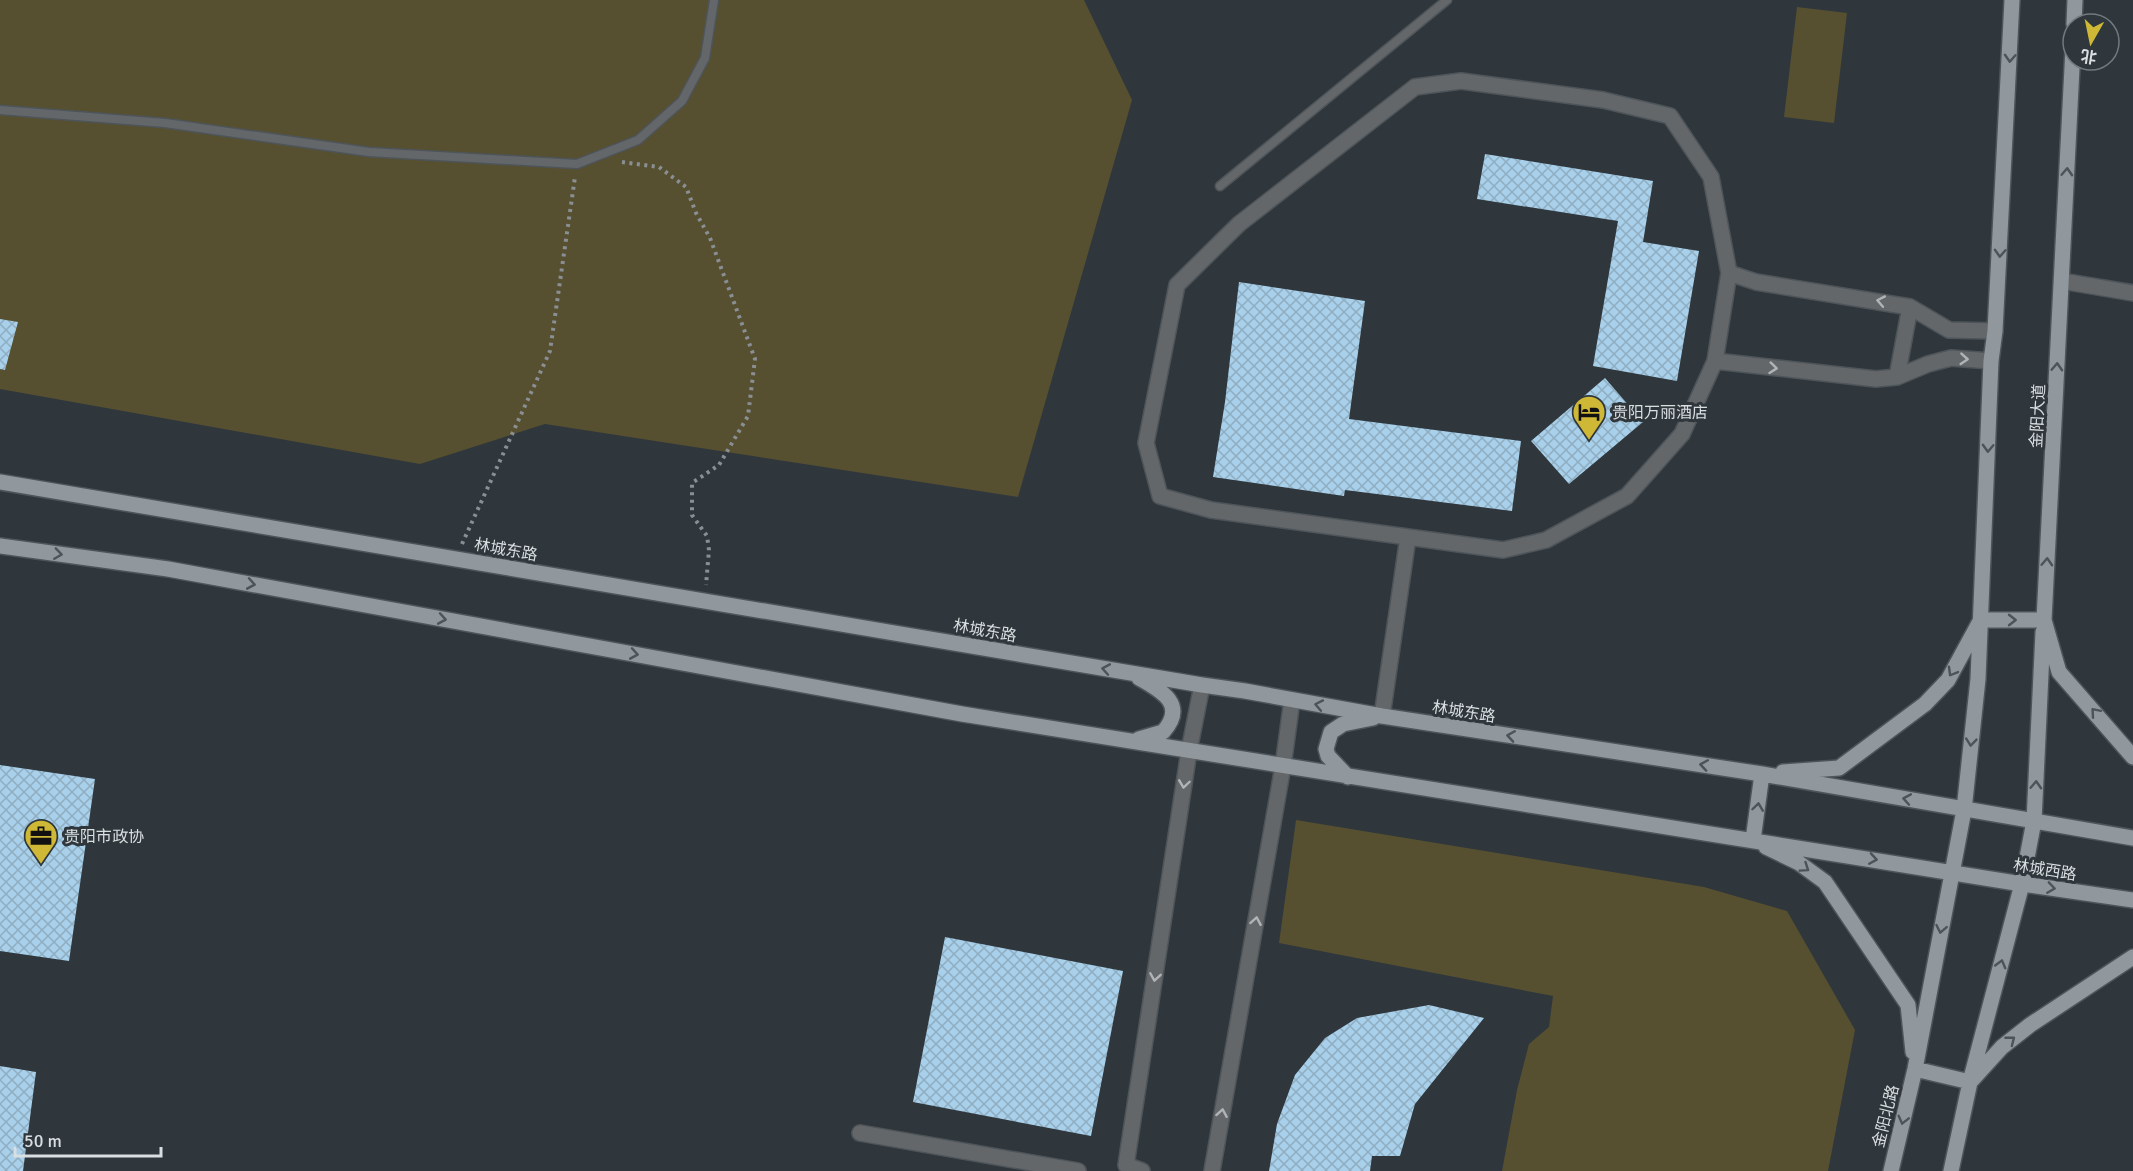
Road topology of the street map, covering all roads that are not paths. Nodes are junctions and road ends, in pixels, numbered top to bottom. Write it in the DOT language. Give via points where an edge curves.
graph roads {
  1 [pos="714,0"];
  2 [pos="1447,0"];
  3 [pos="2012,0"];
  4 [pos="2072,72"];
  5 [pos="0,110"];
  6 [pos="1220,186"];
  7 [pos="1729,273"];
  8 [pos="2062,281"];
  9 [pos="2133,293"];
  10 [pos="1910,307"];
  11 [pos="1995,332"];
  12 [pos="1992,361"];
  13 [pos="1715,362"];
  14 [pos="1897,377"];
  15 [pos="0,482"];
  16 [pos="1408,537"];
  17 [pos="0,546"];
  18 [pos="1981,620"];
  19 [pos="2044,620"];
  20 [pos="1131,673"];
  21 [pos="1202,686"];
  22 [pos="1292,699"];
  23 [pos="1382,716"];
  24 [pos="1128,741"];
  25 [pos="1190,751"];
  26 [pos="2133,757"];
  27 [pos="1283,766"];
  28 [pos="1762,774"];
  29 [pos="1348,777"];
  30 [pos="1964,810"];
  31 [pos="2034,821"];
  32 [pos="2133,838"];
  33 [pos="1753,840"];
  34 [pos="1952,872"];
  35 [pos="2022,884"];
  36 [pos="2133,900"];
  37 [pos="2133,957"];
  38 [pos="1916,1070"];
  39 [pos="1970,1082"];
  40 [pos="860,1133"];
  41 [pos="1125,1168"];
  42 [pos="1078,1171"];
  43 [pos="1142,1171"];
  44 [pos="1212,1171"];
  45 [pos="1891,1171"];
  46 [pos="1951,1171"];
  1 -- 5 [label="lane" via="705,58 682,101 638,140 577,164 369,152 165,123"];
  2 -- 6 [label="lane"];
  3 -- 11 [label="main road, one-way"];
  8 -- 4 [label="main road, 金阳大道, one-way"];
  10 -- 7 [label="street, one-way" via="1756,282"];
  7 -- 13 [label="street"];
  7 -- 16 [label="street" via="1711,177 1670,116 1603,100 1461,81 1415,87 1239,224 1177,285 1146,443 1160,496 1211,510"];
  8 -- 9 [label="street"];
  19 -- 8 [label="main road, 金阳大道, one-way"];
  10 -- 11 [label="street" via="1949,330"];
  10 -- 14 [label="street"];
  11 -- 12 [label="main road"];
  14 -- 12 [label="street, one-way" via="1951,358"];
  12 -- 18 [label="main road, one-way"];
  13 -- 14 [label="street, one-way" via="1876,379"];
  13 -- 16 [label="street" via="1682,434 1627,496 1546,540 1503,550"];
  20 -- 15 [label="main road, 林城东路, one-way"];
  16 -- 23 [label="street"];
  17 -- 24 [label="main road, one-way" via="168,569"];
  18 -- 19 [label="main road, one-way"];
  18 -- 28 [label="main road, one-way" via="1948,680 1925,704 1839,768"];
  18 -- 30 [label="main road, 金阳北路, one-way"];
  26 -- 19 [label="main road, 金阳大道, one-way" via="2059,672"];
  31 -- 19 [label="main road, one-way"];
  20 -- 21 [label="main road, 林城东路"];
  20 -- 24 [label="main road" via="1167,695 1172,716 1167,729 1159,735"];
  21 -- 22 [label="main road, 林城东路"];
  21 -- 25 [label="street"];
  23 -- 22 [label="main road, 林城东路, one-way"];
  22 -- 27 [label="street"];
  28 -- 23 [label="main road, 林城东路, one-way"];
  23 -- 29 [label="main road" via="1343,724 1331,732 1328,756"];
  24 -- 25 [label="main road"];
  25 -- 27 [label="main road"];
  25 -- 41 [label="street, one-way"];
  27 -- 29 [label="main road"];
  44 -- 27 [label="street, one-way"];
  30 -- 28 [label="main road, 林城东路, one-way"];
  33 -- 28 [label="main road, one-way"];
  29 -- 33 [label="main road"];
  30 -- 31 [label="main road"];
  30 -- 34 [label="main road, 金阳北路"];
  31 -- 32 [label="main road"];
  31 -- 35 [label="main road"];
  33 -- 34 [label="main road, one-way"];
  33 -- 38 [label="main road, one-way" via="1799,863 1825,882 1908,1005"];
  34 -- 35 [label="main road, 林城西路"];
  34 -- 38 [label="main road, 金阳北路, one-way"];
  35 -- 36 [label="main road, 林城西路, one-way"];
  39 -- 35 [label="main road, one-way"];
  39 -- 37 [label="main road, one-way" via="2002,1047 2030,1025"];
  38 -- 39 [label="main road"];
  38 -- 45 [label="main road, 金阳北路, one-way"];
  39 -- 46 [label="main road"];
  40 -- 42 [label="street"];
  41 -- 43 [label="street"];
}
